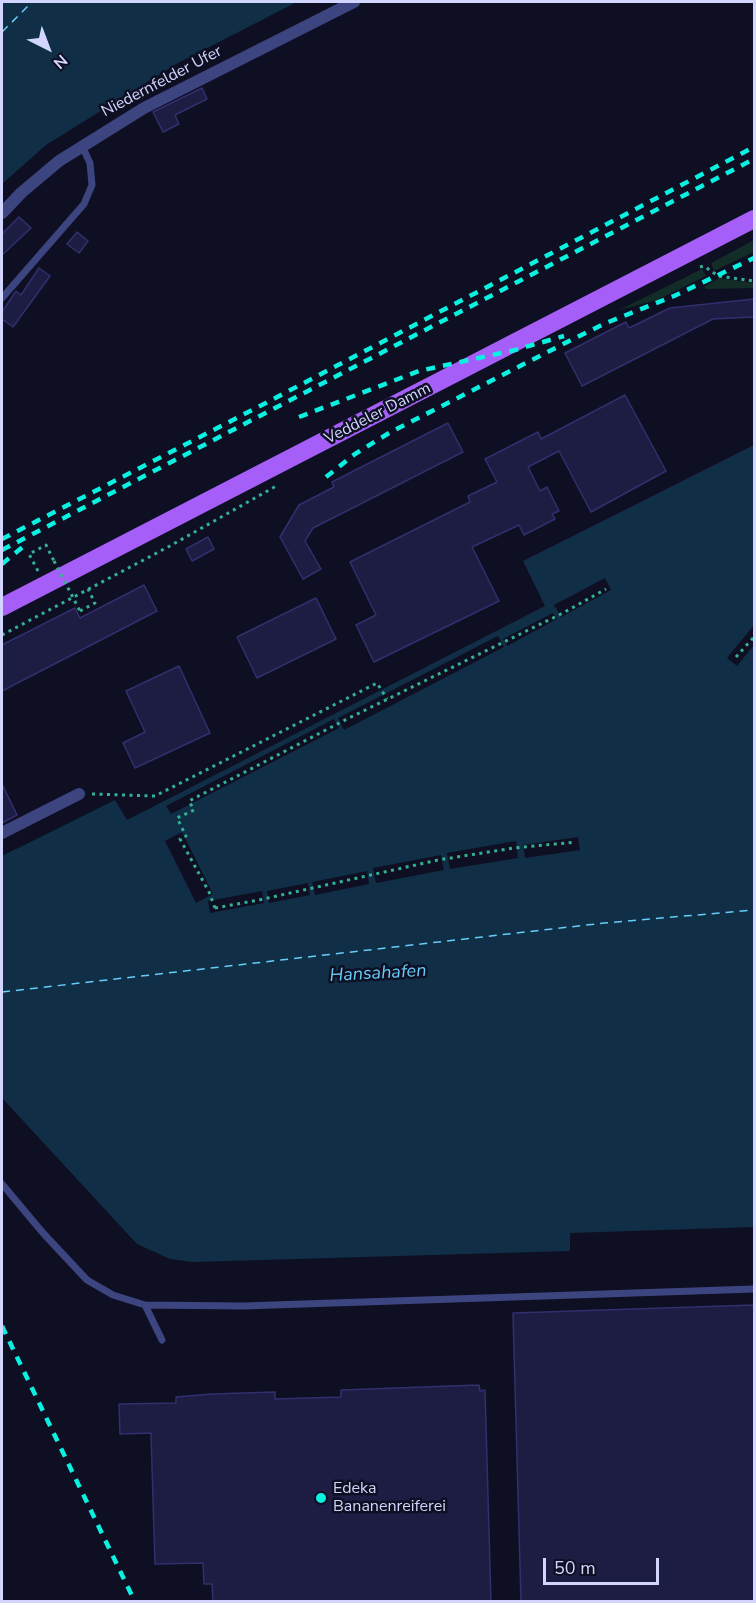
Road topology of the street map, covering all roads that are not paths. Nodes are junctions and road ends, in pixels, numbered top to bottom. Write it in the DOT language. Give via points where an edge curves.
graph roads {
  1 [pos="354,2"];
  2 [pos="82,146"];
  3 [pos="2,213"];
  4 [pos="754,219"];
  5 [pos="2,298"];
  6 [pos="2,607"];
  7 [pos="79,794"];
  8 [pos="2,833"];
  9 [pos="2,1184"];
  10 [pos="754,1288"];
  11 [pos="145,1305"];
  12 [pos="162,1340"];
  1 -- 2 [label="street, Niedernfelder Ufer" via="144,108"];
  2 -- 3 [label="street, Niedernfelder Ufer"];
  2 -- 5 [label="lane" via="90,164 92,184 84,204"];
  4 -- 6 [label="main road, Veddeler Damm"];
  7 -- 8 [label="street"];
  9 -- 11 [label="lane" via="87,1280 113,1295"];
  10 -- 11 [label="lane" via="267,1306"];
  11 -- 12 [label="lane"];
}
